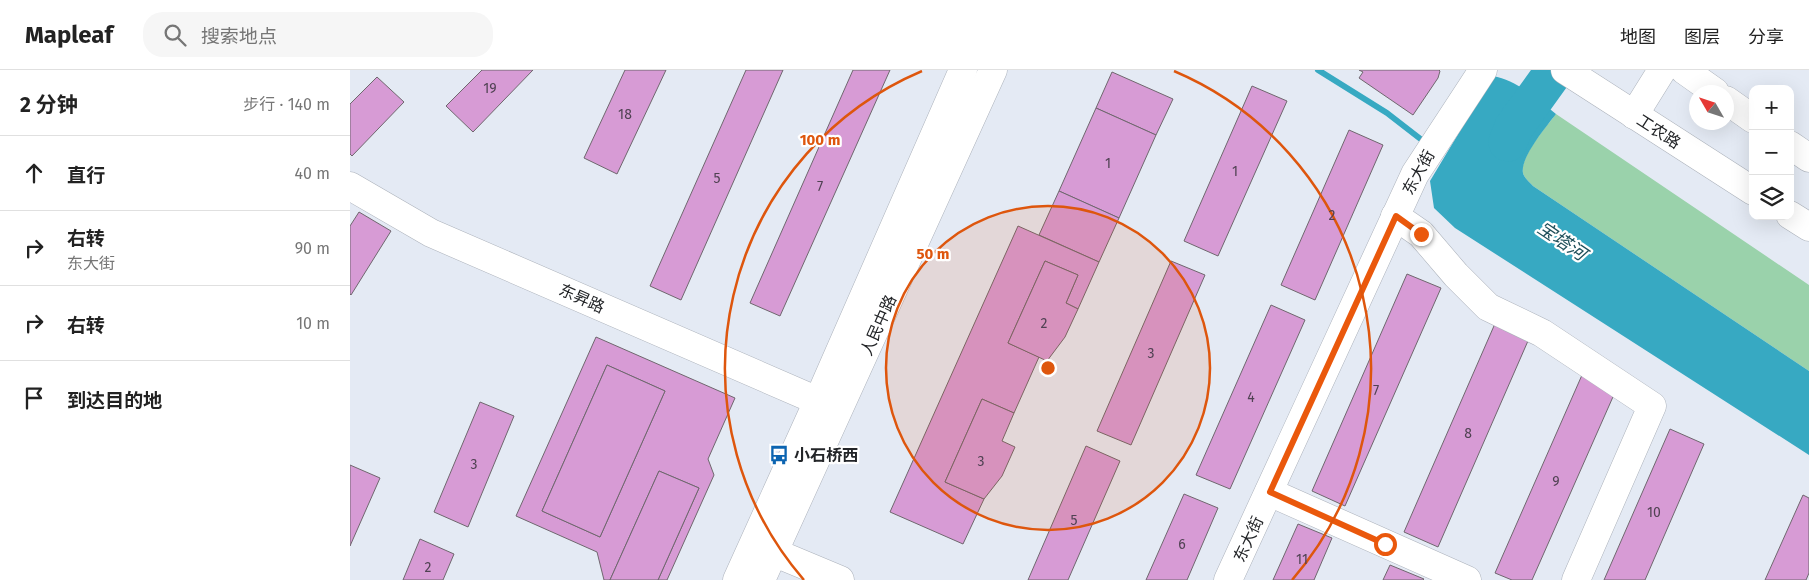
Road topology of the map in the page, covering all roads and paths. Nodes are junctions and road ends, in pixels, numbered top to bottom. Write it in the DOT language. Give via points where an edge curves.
graph roads {
  1 [pos="963,70"];
  2 [pos="994,70"];
  3 [pos="1483,70"];
  4 [pos="1662,70"];
  5 [pos="1684,70"];
  6 [pos="1571,75"];
  7 [pos="1706,85"];
  8 [pos="1734,106"];
  9 [pos="1634,115"];
  10 [pos="1749,116"];
  11 [pos="1794,148"];
  12 [pos="1809,158"];
  13 [pos="350,186"];
  14 [pos="1749,188"];
  15 [pos="1396,216"];
  16 [pos="1794,218"];
  17 [pos="1809,227"];
  18 [pos="818,401"];
  19 [pos="1270,492"];
  20 [pos="774,552"];
  21 [pos="737,580"];
  22 [pos="761,580"];
  23 [pos="840,580"];
  24 [pos="1228,580"];
  25 [pos="1467,580"];
  26 [pos="1576,580"];
  1 -- 18 [label="main road, 人民中路"];
  2 -- 20 [label="main road, 人民中路"];
  3 -- 15 [label="main road, 东大街" via="1414,174"];
  4 -- 9 [label="main road"];
  5 -- 7 [label="main road"];
  6 -- 9 [label="main road, 工农路"];
  8 -- 10 [label="main road"];
  9 -- 14 [label="main road, 工农路"];
  11 -- 12 [label="main road"];
  13 -- 18 [label="main road, 东昇路" via="431,233"];
  15 -- 19 [label="main road, 东大街"];
  15 -- 26 [label="main road" via="1421,234 1488,307 1542,333 1652,406"];
  16 -- 17 [label="main road"];
  18 -- 21 [label="main road, 人民中路"];
  19 -- 24 [label="main road, 东大街"];
  19 -- 25 [label="main road"];
  20 -- 22 [label="main road, 人民中路"];
  20 -- 23 [label="main road"];
}
